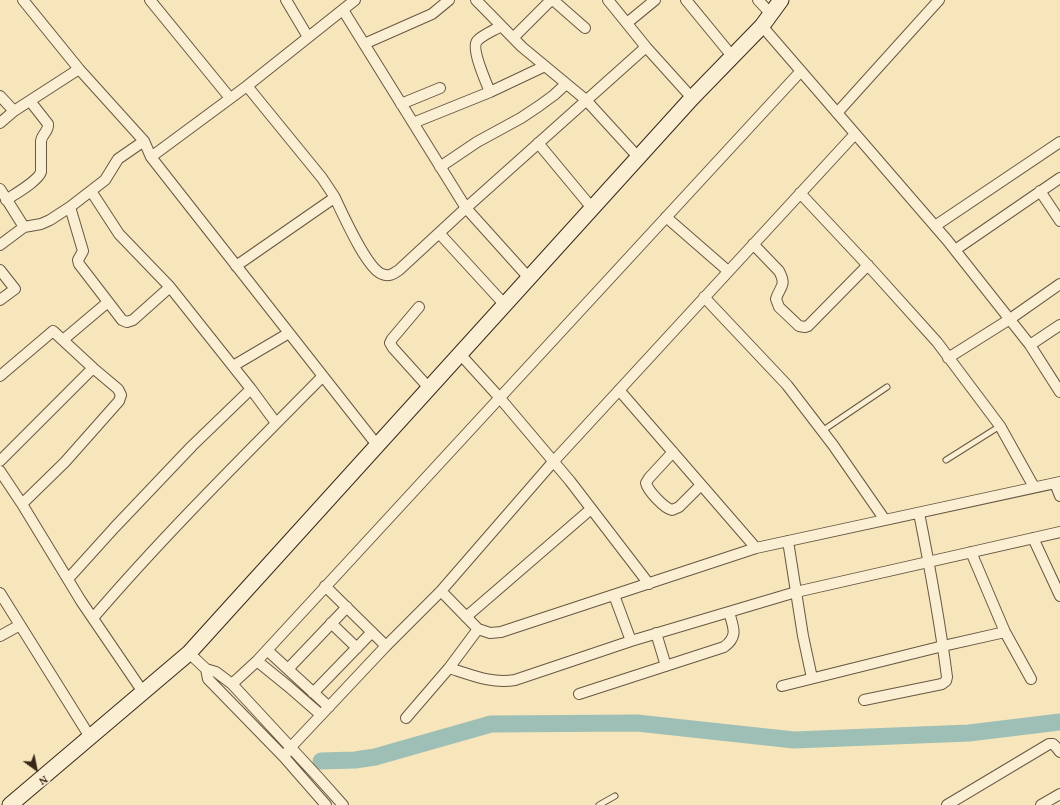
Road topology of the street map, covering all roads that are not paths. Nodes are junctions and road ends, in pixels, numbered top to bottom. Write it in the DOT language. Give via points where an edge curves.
graph roads {
  1 [pos="23,0"];
  2 [pos="150,0"];
  3 [pos="286,0"];
  4 [pos="355,0"];
  5 [pos="449,0"];
  6 [pos="476,0"];
  7 [pos="552,0"];
  8 [pos="608,0"];
  9 [pos="655,0"];
  10 [pos="686,0"];
  11 [pos="758,0"];
  12 [pos="781,0"];
  13 [pos="939,0"];
  14 [pos="343,10"];
  15 [pos="766,20"];
  16 [pos="627,23"];
  17 [pos="501,26"];
  18 [pos="585,28"];
  19 [pos="308,37"];
  20 [pos="513,38"];
  21 [pos="364,44"];
  22 [pos="646,47"];
  23 [pos="732,56"];
  24 [pos="545,66"];
  25 [pos="79,69"];
  26 [pos="801,70"];
  27 [pos="566,84"];
  28 [pos="246,86"];
  29 [pos="440,88"];
  30 [pos="490,92"];
  31 [pos="0,96"];
  32 [pos="230,98"];
  33 [pos="692,98"];
  34 [pos="586,100"];
  35 [pos="30,101"];
  36 [pos="401,104"];
  37 [pos="14,112"];
  38 [pos="837,113"];
  39 [pos="0,123"];
  40 [pos="413,123"];
  41 [pos="855,134"];
  42 [pos="144,142"];
  43 [pos="1060,142"];
  44 [pos="538,144"];
  45 [pos="638,157"];
  46 [pos="150,158"];
  47 [pos="440,167"];
  48 [pos="1060,178"];
  49 [pos="0,189"];
  50 [pos="91,191"];
  51 [pos="1040,191"];
  52 [pos="800,193"];
  53 [pos="334,198"];
  54 [pos="6,200"];
  55 [pos="70,207"];
  56 [pos="466,208"];
  57 [pos="592,208"];
  58 [pos="666,217"];
  59 [pos="1060,221"];
  60 [pos="935,226"];
  61 [pos="24,227"];
  62 [pos="439,233"];
  63 [pos="753,244"];
  64 [pos="0,245"];
  65 [pos="955,250"];
  66 [pos="236,266"];
  67 [pos="868,266"];
  68 [pos="0,270"];
  69 [pos="728,271"];
  70 [pos="529,278"];
  71 [pos="1060,284"];
  72 [pos="170,287"];
  73 [pos="704,297"];
  74 [pos="0,300"];
  75 [pos="108,302"];
  76 [pos="505,305"];
  77 [pos="419,307"];
  78 [pos="1010,319"];
  79 [pos="1060,325"];
  80 [pos="289,332"];
  81 [pos="63,340"];
  82 [pos="1030,345"];
  83 [pos="460,354"];
  84 [pos="948,358"];
  85 [pos="232,366"];
  86 [pos="93,368"];
  87 [pos="0,376"];
  88 [pos="323,376"];
  89 [pos="887,387"];
  90 [pos="1058,387"];
  91 [pos="429,388"];
  92 [pos="251,389"];
  93 [pos="619,390"];
  94 [pos="499,397"];
  95 [pos="276,424"];
  96 [pos="1000,426"];
  97 [pos="822,431"];
  98 [pos="377,444"];
  99 [pos="673,452"];
  100 [pos="946,460"];
  101 [pos="0,461"];
  102 [pos="553,462"];
  103 [pos="0,471"];
  104 [pos="1057,483"];
  105 [pos="701,485"];
  106 [pos="1034,487"];
  107 [pos="1060,496"];
  108 [pos="22,504"];
  109 [pos="591,509"];
  110 [pos="919,513"];
  111 [pos="885,520"];
  112 [pos="1060,532"];
  113 [pos="1033,538"];
  114 [pos="788,541"];
  115 [pos="756,548"];
  116 [pos="971,552"];
  117 [pos="928,562"];
  118 [pos="68,579"];
  119 [pos="649,584"];
  120 [pos="325,586"];
  121 [pos="441,591"];
  122 [pos="796,592"];
  123 [pos="0,593"];
  124 [pos="614,595"];
  125 [pos="1060,596"];
  126 [pos="347,607"];
  127 [pos="730,612"];
  128 [pos="466,617"];
  129 [pos="93,618"];
  130 [pos="331,623"];
  131 [pos="20,624"];
  132 [pos="478,629"];
  133 [pos="372,632"];
  134 [pos="1005,632"];
  135 [pos="656,633"];
  136 [pos="0,636"];
  137 [pos="631,640"];
  138 [pos="386,646"];
  139 [pos="943,646"];
  140 [pos="357,648"];
  141 [pos="267,650"];
  142 [pos="189,653"];
  143 [pos="257,661"];
  144 [pos="666,666"];
  145 [pos="450,668"];
  146 [pos="206,669"];
  147 [pos="288,669"];
  148 [pos="812,678"];
  149 [pos="1031,679"];
  150 [pos="232,684"];
  151 [pos="782,686"];
  152 [pos="143,692"];
  153 [pos="313,693"];
  154 [pos="579,694"];
  155 [pos="864,700"];
  156 [pos="329,707"];
  157 [pos="321,715"];
  158 [pos="406,718"];
  159 [pos="90,737"];
  160 [pos="290,748"];
  161 [pos="1060,752"];
  162 [pos="284,757"];
  163 [pos="1060,794"];
  164 [pos="615,796"];
  165 [pos="14,804"];
  166 [pos="326,805"];
  167 [pos="343,805"];
  168 [pos="599,805"];
  169 [pos="947,805"];
  170 [pos="1042,805"];
  1 -- 25 [label="street"];
  2 -- 32 [label="street"];
  3 -- 19 [label="street"];
  4 -- 14 [label="street"];
  5 -- 21 [label="street" via="432,14"];
  6 -- 17 [label="street"];
  7 -- 18 [label="street"];
  7 -- 20 [label="street"];
  8 -- 16 [label="street"];
  9 -- 16 [label="street"];
  10 -- 23 [label="street"];
  11 -- 15 [label="street"];
  12 -- 15 [label="main road"];
  13 -- 38 [label="street"];
  14 -- 19 [label="street"];
  14 -- 21 [label="street"];
  15 -- 23 [label="main road"];
  15 -- 26 [label="street"];
  16 -- 22 [label="street"];
  17 -- 20 [label="street"];
  17 -- 30 [label="street" via="480,38 475,47"];
  19 -- 28 [label="street"];
  20 -- 24 [label="street"];
  21 -- 36 [label="street"];
  22 -- 33 [label="street"];
  22 -- 34 [label="street"];
  23 -- 33 [label="main road"];
  24 -- 27 [label="street"];
  24 -- 30 [label="street"];
  25 -- 35 [label="street"];
  25 -- 42 [label="street"];
  26 -- 38 [label="street"];
  26 -- 58 [label="street"];
  27 -- 34 [label="street"];
  27 -- 47 [label="street" via="521,118 477,142"];
  28 -- 32 [label="street"];
  28 -- 53 [label="street" via="322,178"];
  29 -- 36 [label="street"];
  30 -- 40 [label="street"];
  31 -- 37 [label="street"];
  32 -- 46 [label="street"];
  33 -- 45 [label="main road"];
  34 -- 44 [label="street"];
  34 -- 45 [label="street"];
  35 -- 37 [label="street"];
  35 -- 54 [label="street" via="49,127 41,141 41,172 35,180"];
  36 -- 40 [label="street"];
  37 -- 39 [label="street"];
  38 -- 41 [label="street"];
  40 -- 47 [label="street"];
  41 -- 52 [label="street"];
  41 -- 60 [label="street"];
  42 -- 46 [label="street"];
  42 -- 50 [label="street" via="118,160 105,180"];
  43 -- 60 [label="street"];
  44 -- 56 [label="street"];
  44 -- 57 [label="street"];
  45 -- 57 [label="main road"];
  46 -- 66 [label="street"];
  47 -- 56 [label="street"];
  48 -- 51 [label="street"];
  49 -- 54 [label="street"];
  50 -- 55 [label="street"];
  50 -- 72 [label="street" via="119,234"];
  51 -- 59 [label="street"];
  51 -- 65 [label="street"];
  52 -- 63 [label="street"];
  52 -- 67 [label="street"];
  53 -- 62 [label="street" via="372,266 383,275 389,276 399,270"];
  53 -- 66 [label="street"];
  54 -- 61 [label="street"];
  55 -- 61 [label="street" via="41,224"];
  55 -- 75 [label="street" via="83,251 78,260 79,264"];
  56 -- 62 [label="street"];
  56 -- 70 [label="street"];
  57 -- 70 [label="main road"];
  58 -- 69 [label="street"];
  58 -- 94 [label="street"];
  60 -- 65 [label="street"];
  61 -- 64 [label="street"];
  62 -- 76 [label="street"];
  63 -- 67 [label="street" via="779,271 783,281 776,299 779,307 802,327 808,326"];
  63 -- 69 [label="street"];
  65 -- 78 [label="street"];
  66 -- 80 [label="street"];
  67 -- 84 [label="street" via="937,342"];
  68 -- 74 [label="street" via="15,289"];
  69 -- 73 [label="street"];
  70 -- 76 [label="main road"];
  71 -- 78 [label="street"];
  72 -- 75 [label="street" via="128,322 122,320"];
  72 -- 85 [label="street"];
  73 -- 93 [label="street"];
  73 -- 97 [label="street" via="787,386"];
  75 -- 81 [label="street"];
  76 -- 83 [label="main road"];
  77 -- 91 [label="street" via="390,343"];
  78 -- 82 [label="street"];
  78 -- 84 [label="street"];
  79 -- 82 [label="street"];
  80 -- 85 [label="street"];
  80 -- 88 [label="street"];
  81 -- 86 [label="street"];
  81 -- 87 [label="street" via="53,331"];
  82 -- 90 [label="street"];
  83 -- 91 [label="main road"];
  83 -- 94 [label="street"];
  84 -- 96 [label="street"];
  85 -- 92 [label="street"];
  86 -- 101 [label="street"];
  86 -- 108 [label="street" via="118,389 121,395 119,401 65,462"];
  88 -- 95 [label="street"];
  88 -- 98 [label="street"];
  89 -- 97 [label="lane"];
  91 -- 98 [label="main road"];
  92 -- 95 [label="street"];
  92 -- 118 [label="street" via="192,446"];
  93 -- 99 [label="street"];
  93 -- 102 [label="street"];
  94 -- 102 [label="street"];
  94 -- 120 [label="street"];
  95 -- 129 [label="street" via="140,565"];
  96 -- 100 [label="lane"];
  96 -- 106 [label="street"];
  97 -- 111 [label="street"];
  98 -- 142 [label="main road"];
  99 -- 105 [label="street"];
  99 -- 105 [label="street" via="648,478 648,488 665,507 672,510 679,507"];
  102 -- 109 [label="street"];
  102 -- 121 [label="street"];
  103 -- 108 [label="street"];
  104 -- 106 [label="street"];
  104 -- 107 [label="street"];
  105 -- 115 [label="street"];
  106 -- 110 [label="street"];
  108 -- 118 [label="street"];
  109 -- 119 [label="street"];
  109 -- 128 [label="street"];
  110 -- 111 [label="street"];
  110 -- 117 [label="street"];
  111 -- 114 [label="street"];
  112 -- 113 [label="street"];
  113 -- 116 [label="street"];
  113 -- 125 [label="street"];
  114 -- 115 [label="street"];
  114 -- 122 [label="street"];
  115 -- 119 [label="street"];
  116 -- 117 [label="street"];
  116 -- 134 [label="street"];
  117 -- 122 [label="street"];
  117 -- 139 [label="street"];
  118 -- 129 [label="street"];
  119 -- 124 [label="street"];
  120 -- 126 [label="street"];
  120 -- 141 [label="street"];
  121 -- 128 [label="street"];
  121 -- 138 [label="street"];
  122 -- 127 [label="street"];
  122 -- 148 [label="street"];
  123 -- 131 [label="street"];
  124 -- 132 [label="street" via="501,632 490,633"];
  124 -- 137 [label="street"];
  126 -- 130 [label="street"];
  126 -- 133 [label="street"];
  127 -- 135 [label="street"];
  127 -- 144 [label="street" via="734,634 729,643 724,647"];
  128 -- 132 [label="street"];
  129 -- 152 [label="street"];
  130 -- 140 [label="street"];
  130 -- 147 [label="street"];
  131 -- 136 [label="street"];
  131 -- 159 [label="street"];
  132 -- 145 [label="street"];
  133 -- 138 [label="street"];
  133 -- 140 [label="street"];
  134 -- 139 [label="street"];
  134 -- 149 [label="street"];
  135 -- 137 [label="street"];
  135 -- 144 [label="street"];
  137 -- 145 [label="street" via="515,680 487,680"];
  138 -- 156 [label="street"];
  139 -- 148 [label="street"];
  139 -- 155 [label="street" via="947,677 942,684"];
  140 -- 153 [label="street"];
  141 -- 143 [label="street"];
  141 -- 147 [label="street"];
  142 -- 146 [label="street"];
  142 -- 152 [label="main road"];
  143 -- 150 [label="street"];
  143 -- 157 [label="street"];
  144 -- 154 [label="street"];
  145 -- 158 [label="street"];
  146 -- 150 [label="street" via="216,672"];
  146 -- 162 [label="street" via="208,678"];
  147 -- 153 [label="street"];
  148 -- 151 [label="street"];
  150 -- 160 [label="street"];
  152 -- 159 [label="main road"];
  153 -- 156 [label="street"];
  156 -- 157 [label="street"];
  157 -- 160 [label="street"];
  159 -- 165 [label="main road"];
  160 -- 162 [label="street"];
  160 -- 167 [label="street"];
  161 -- 169 [label="street" via="1053,744 1049,744"];
  162 -- 166 [label="street"];
  163 -- 170 [label="street"];
  164 -- 168 [label="lane"];
}
